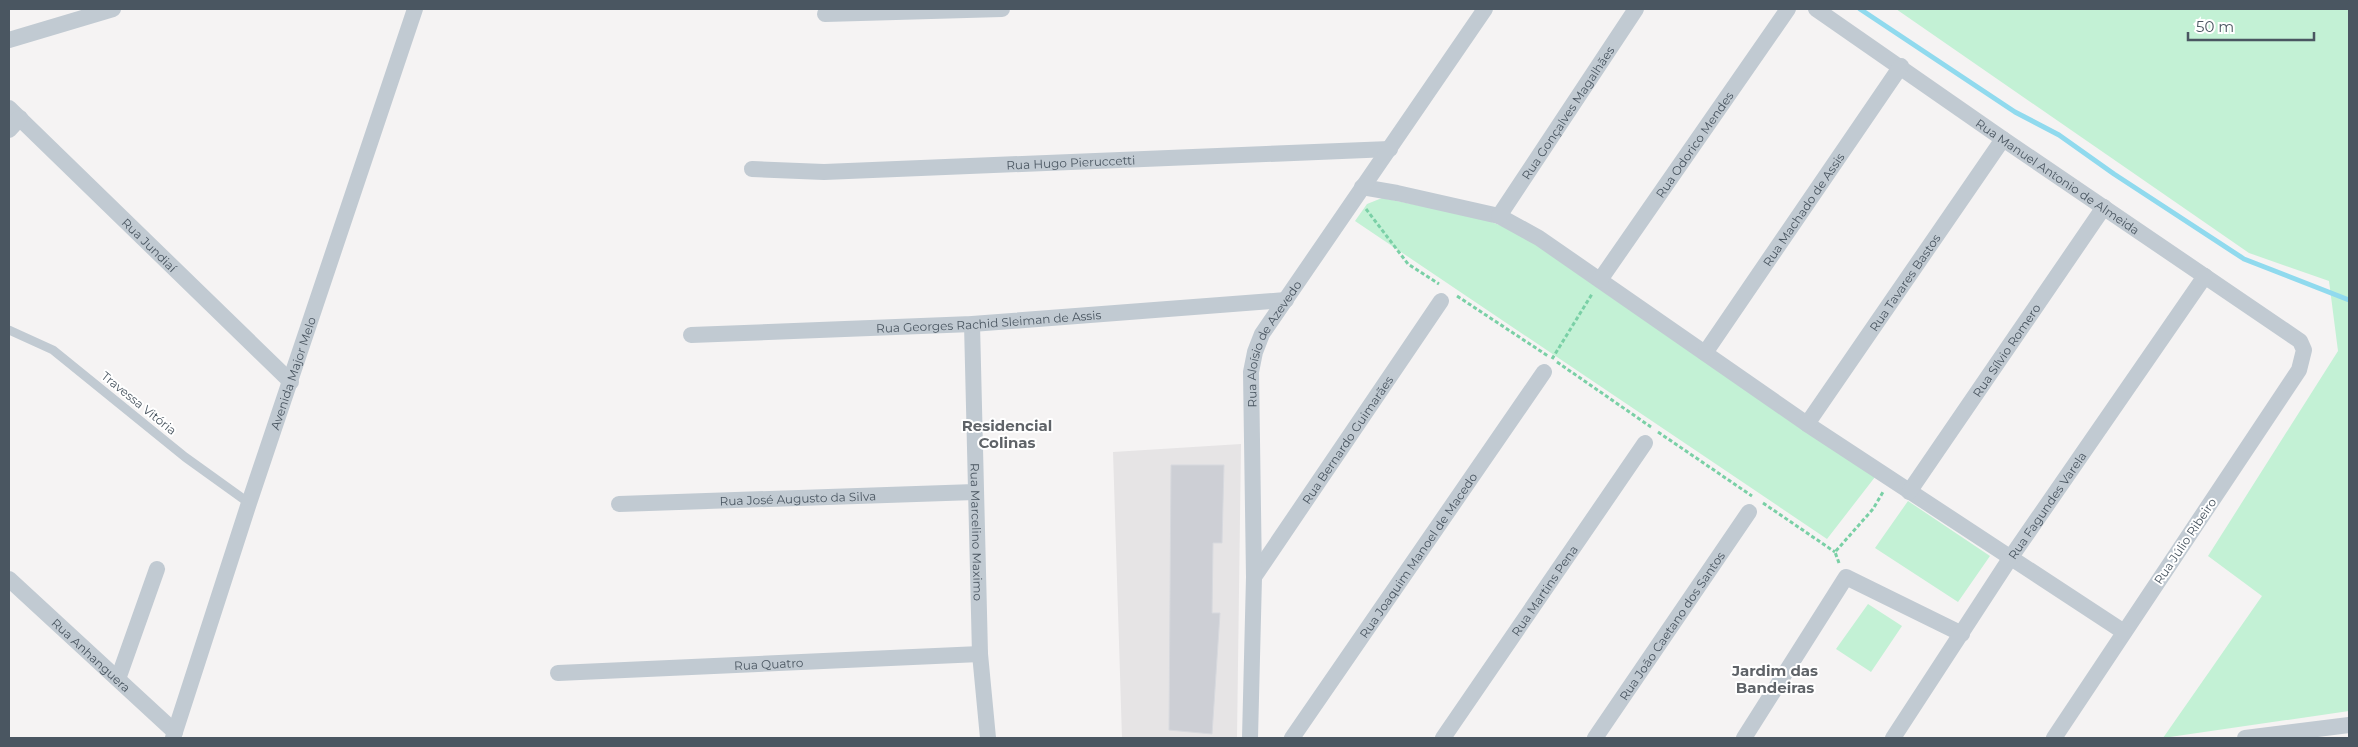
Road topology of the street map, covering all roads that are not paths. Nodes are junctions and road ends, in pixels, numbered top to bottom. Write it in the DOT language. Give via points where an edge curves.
graph roads {
  1 [pos="113,9"];
  2 [pos="415,9"];
  3 [pos="1002,9"];
  4 [pos="1485,9"];
  5 [pos="1636,9"];
  6 [pos="1788,9"];
  7 [pos="1816,9"];
  8 [pos="825,14"];
  9 [pos="9,40"];
  10 [pos="1901,66"];
  11 [pos="15,113"];
  12 [pos="9,130"];
  13 [pos="2003,139"];
  14 [pos="1390,149"];
  15 [pos="752,169"];
  16 [pos="1358,191"];
  17 [pos="2104,206"];
  18 [pos="1499,216"];
  19 [pos="2205,276"];
  20 [pos="1600,280"];
  21 [pos="1444,293"];
  22 [pos="1286,300"];
  23 [pos="972,324"];
  24 [pos="9,330"];
  25 [pos="691,335"];
  26 [pos="2300,341"];
  27 [pos="1705,353"];
  28 [pos="1548,366"];
  29 [pos="291,382"];
  30 [pos="1807,424"];
  31 [pos="1645,443"];
  32 [pos="975,492"];
  33 [pos="1909,492"];
  34 [pos="249,503"];
  35 [pos="620,504"];
  36 [pos="1749,512"];
  37 [pos="2011,558"];
  38 [pos="156,569"];
  39 [pos="1254,577"];
  40 [pos="9,579"];
  41 [pos="2124,632"];
  42 [pos="1962,634"];
  43 [pos="980,654"];
  44 [pos="558,673"];
  45 [pos="118,679"];
  46 [pos="2349,725"];
  47 [pos="174,735"];
  48 [pos="988,738"];
  49 [pos="1250,738"];
  50 [pos="1292,738"];
  51 [pos="1443,738"];
  52 [pos="1595,738"];
  53 [pos="1744,738"];
  54 [pos="1893,738"];
  55 [pos="2054,738"];
  56 [pos="2245,738"];
  1 -- 9 [label="street"];
  2 -- 29 [label="street, Avenida Major Melo"];
  3 -- 8 [label="street"];
  4 -- 14 [label="street, Rua Aloísio de Azevedo"];
  5 -- 18 [label="street, Rua Gonçalves Magalhães"];
  6 -- 20 [label="street, Rua Odorico Mendes"];
  7 -- 10 [label="street, Rua Manuel Antonio de Almeida"];
  10 -- 13 [label="street, Rua Manuel Antonio de Almeida"];
  10 -- 27 [label="street, Rua Machado de Assis"];
  11 -- 12 [label="street"];
  11 -- 29 [label="street, Rua Jundiaí"];
  13 -- 17 [label="street, Rua Manuel Antonio de Almeida"];
  13 -- 30 [label="street, Rua Tavares Bastos"];
  14 -- 15 [label="street, Rua Hugo Pieruccetti" via="824,172"];
  14 -- 16 [label="street, Rua Aloísio de Azevedo"];
  16 -- 18 [label="street" via="1414,196"];
  16 -- 22 [label="street, Rua Aloísio de Azevedo"];
  17 -- 19 [label="street, Rua Manuel Antonio de Almeida"];
  17 -- 33 [label="street, Rua Sílvio Romero"];
  18 -- 20 [label="street" via="1540,238"];
  19 -- 26 [label="street, Rua Manuel Antonio de Almeida"];
  19 -- 37 [label="street, Rua Fagundes Varela"];
  20 -- 27 [label="street"];
  21 -- 39 [label="street, Rua Bernardo Guimarães"];
  22 -- 23 [label="street, Rua Georges Rachid Sleiman de Assis"];
  22 -- 39 [label="street, Rua Aloísio de Azevedo" via="1262,334 1251,372"];
  23 -- 25 [label="street, Rua Georges Rachid Sleiman de Assis"];
  23 -- 32 [label="street, Rua Marcelino Maximo"];
  24 -- 34 [label="lane, Travessa Vitória" via="53,350 185,457"];
  26 -- 41 [label="street, Rua Júlio Ribeiro" via="2304,350 2300,370"];
  27 -- 30 [label="street"];
  28 -- 50 [label="street, Rua Joaquim Manoel de Macedo"];
  29 -- 34 [label="street, Avenida Major Melo"];
  30 -- 33 [label="street"];
  31 -- 51 [label="street, Rua Martins Pena"];
  32 -- 35 [label="street, Rua José Augusto da Silva"];
  32 -- 43 [label="street, Rua Marcelino Maximo"];
  33 -- 37 [label="street"];
  34 -- 47 [label="street, Avenida Major Melo"];
  36 -- 52 [label="street, Rua João Caetano dos Santos"];
  37 -- 41 [label="street"];
  37 -- 42 [label="street, Rua Fagundes Varela"];
  38 -- 45 [label="street"];
  39 -- 49 [label="street, Rua Aloísio de Azevedo"];
  40 -- 45 [label="street, Rua Anhanguera"];
  41 -- 55 [label="street, Rua Júlio Ribeiro"];
  42 -- 53 [label="street" via="1846,577"];
  42 -- 54 [label="street, Rua Fagundes Varela"];
  43 -- 44 [label="street, Rua Quatro"];
  43 -- 48 [label="street, Rua Marcelino Maximo"];
  45 -- 47 [label="street, Rua Anhanguera"];
  46 -- 56 [label="street"];
}
